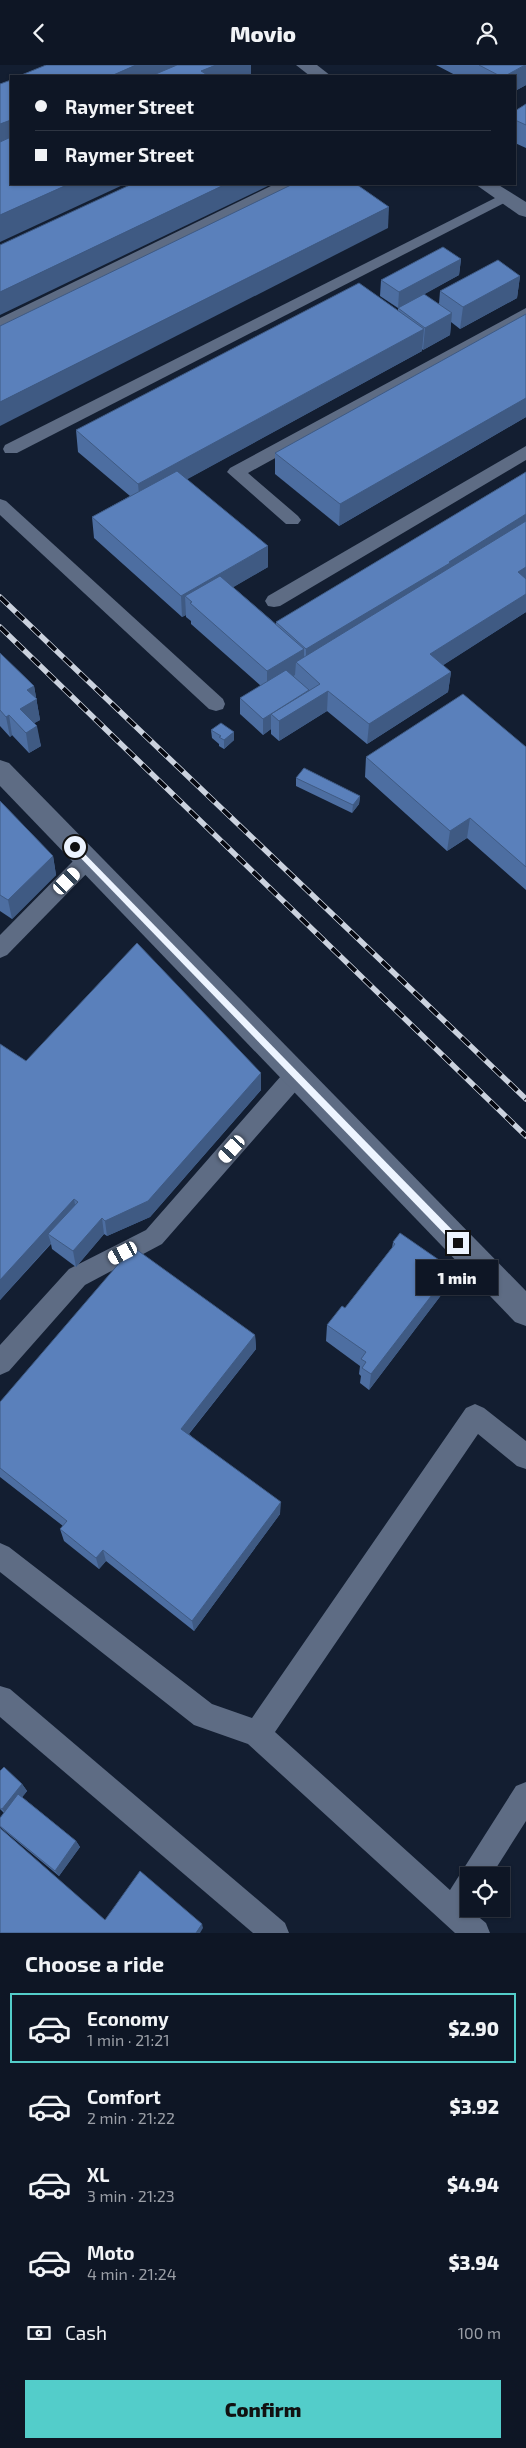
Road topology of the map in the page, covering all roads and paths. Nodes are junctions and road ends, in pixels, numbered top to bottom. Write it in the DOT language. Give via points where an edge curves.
graph roads {
  1 [pos="305,65"];
  2 [pos="320,75"];
  3 [pos="284,185"];
  4 [pos="487,185"];
  5 [pos="505,197"];
  6 [pos="526,211"];
  7 [pos="526,313"];
  8 [pos="0,324"];
  9 [pos="11,449"];
  10 [pos="526,452"];
  11 [pos="0,505"];
  12 [pos="292,520"];
  13 [pos="274,601"];
  14 [pos="216,704"];
  15 [pos="0,770"];
  16 [pos="87,860"];
  17 [pos="0,949"];
  18 [pos="296,1075"];
  19 [pos="526,1312"];
  20 [pos="0,1363"];
  21 [pos="526,1457"];
  22 [pos="0,1556"];
  23 [pos="0,1699"];
  24 [pos="257,1734"];
  25 [pos="526,1796"];
  26 [pos="481,1867"];
  27 [pos="460,1900"];
  28 [pos="453,1911"];
  29 [pos="275,1933"];
  30 [pos="476,1933"];
  1 -- 2 [label="street"];
  3 -- 8 [label="lane"];
  4 -- 5 [label="street"];
  5 -- 6 [label="street"];
  5 -- 9 [label="lane"];
  7 -- 12 [label="lane" via="236,472"];
  10 -- 13 [label="lane"];
  11 -- 14 [label="lane"];
  15 -- 16 [label="street"];
  16 -- 17 [label="lane"];
  16 -- 18 [label="street"];
  18 -- 19 [label="street"];
  18 -- 20 [label="lane" via="154,1237 77,1277"];
  21 -- 24 [label="lane" via="475,1416"];
  22 -- 24 [label="lane" via="204,1715"];
  23 -- 29 [label="lane"];
  24 -- 28 [label="lane"];
  25 -- 26 [label="lane"];
  27 -- 28 [label="lane"];
  28 -- 30 [label="lane"];
}
